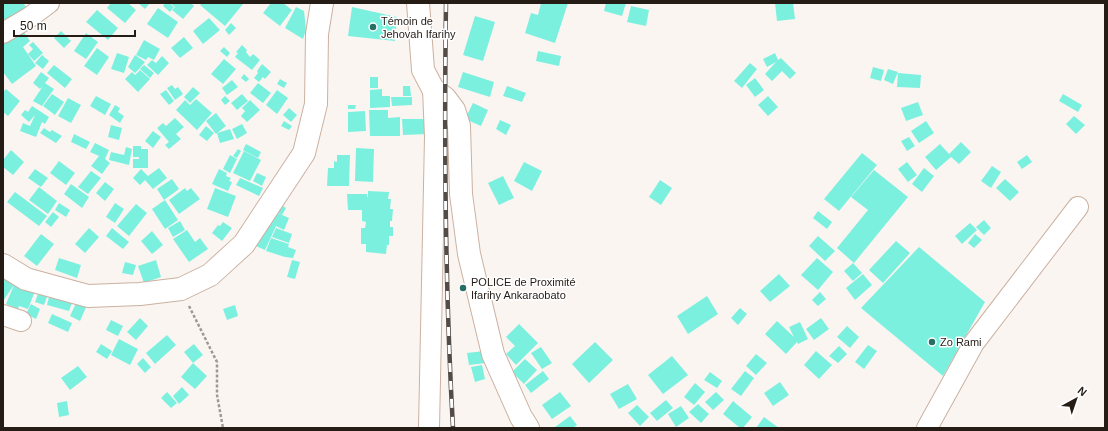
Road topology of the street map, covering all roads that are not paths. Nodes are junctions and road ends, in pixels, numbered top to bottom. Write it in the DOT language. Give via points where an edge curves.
graph roads {
  1 [pos="49,3"];
  2 [pos="418,3"];
  3 [pos="319,5"];
  4 [pos="3,33"];
  5 [pos="434,88"];
  6 [pos="1078,207"];
  7 [pos="3,265"];
  8 [pos="429,428"];
  9 [pos="528,428"];
  10 [pos="927,428"];
  1 -- 4 [label="street"];
  2 -- 5 [label="street" via="423,70"];
  3 -- 7 [label="street" via="316,104 304,154 244,244 210,274 181,289 88,296 26,279"];
  5 -- 8 [label="street"];
  5 -- 9 [label="street" via="454,110 459,126 461,194 469,254 493,354"];
  6 -- 10 [label="street" via="974,343"];
}
